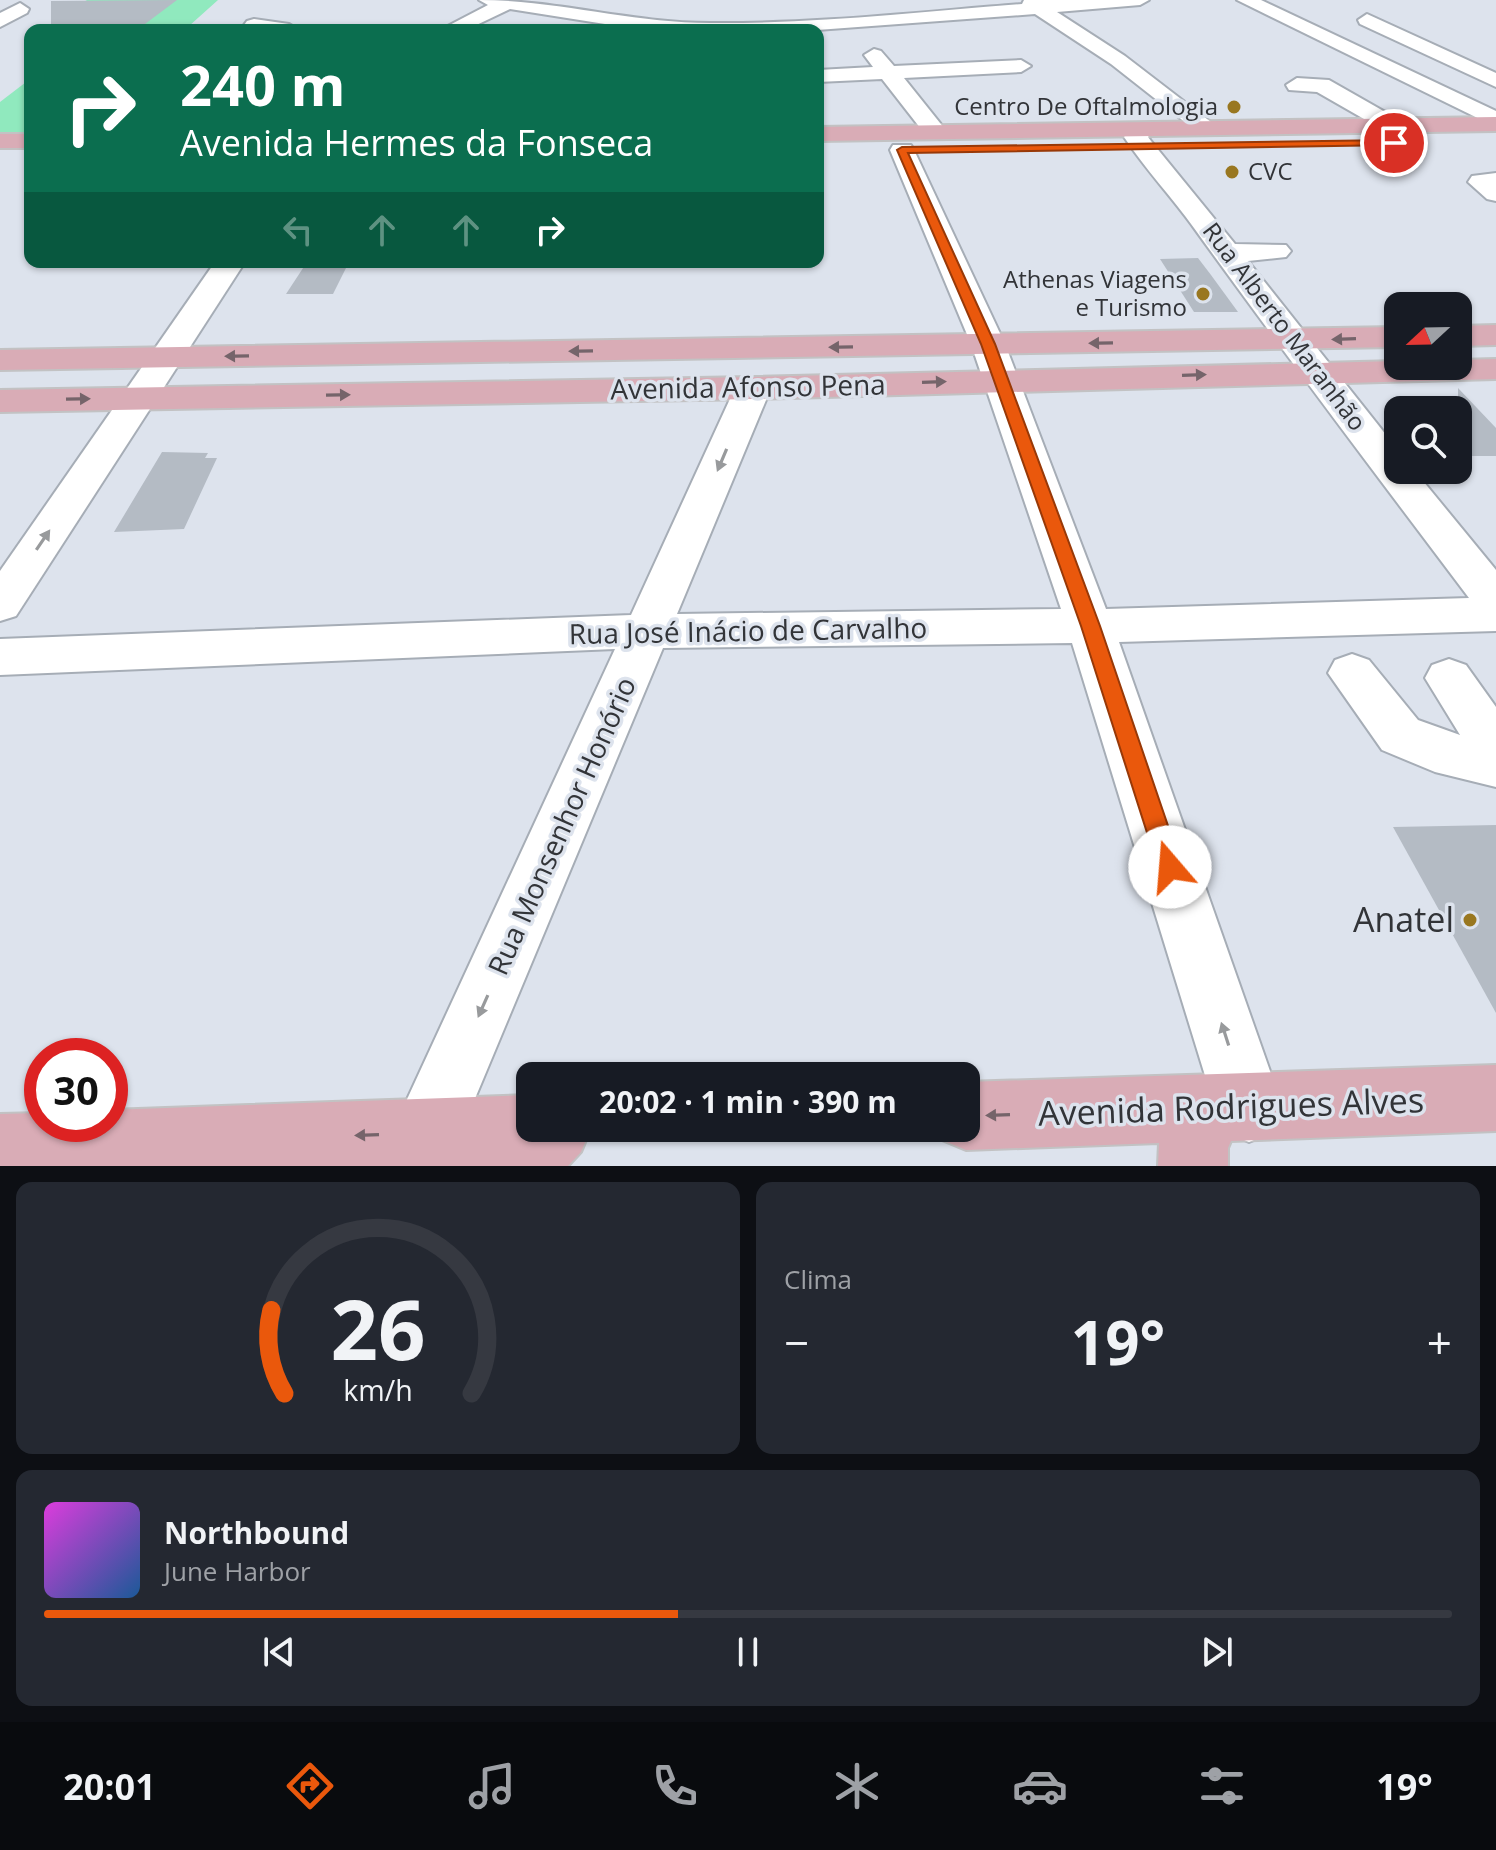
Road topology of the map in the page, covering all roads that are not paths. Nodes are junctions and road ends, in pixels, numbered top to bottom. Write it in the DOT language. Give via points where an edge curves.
graph roads {
  1 [pos="488,0"];
  2 [pos="824,0"];
  3 [pos="1140,0"];
  4 [pos="1246,0"];
  5 [pos="512,2"];
  6 [pos="1032,4"];
  7 [pos="20,9"];
  8 [pos="1367,20"];
  9 [pos="0,21"];
  10 [pos="845,23"];
  11 [pos="463,24"];
  12 [pos="655,24"];
  13 [pos="824,24"];
  14 [pos="1021,66"];
  15 [pos="889,73"];
  16 [pos="824,76"];
  17 [pos="1496,81"];
  18 [pos="1496,122"];
  19 [pos="1393,126"];
  20 [pos="1363,127"];
  21 [pos="1208,129"];
  22 [pos="824,134"];
  23 [pos="1141,138"];
  24 [pos="0,141"];
  25 [pos="24,141"];
  26 [pos="919,141"];
  27 [pos="1496,142"];
  28 [pos="824,149"];
  29 [pos="0,159"];
  30 [pos="24,159"];
  31 [pos="1496,181"];
  32 [pos="1496,193"];
  33 [pos="1276,251"];
  34 [pos="1227,253"];
  35 [pos="226,268"];
  36 [pos="1496,335"];
  37 [pos="1472,336"];
  38 [pos="1384,337"];
  39 [pos="1291,340"];
  40 [pos="165,357"];
  41 [pos="0,360"];
  42 [pos="994,362"];
  43 [pos="1496,369"];
  44 [pos="1317,372"];
  45 [pos="753,388"];
  46 [pos="138,398"];
  47 [pos="0,401"];
  48 [pos="1496,601"];
  49 [pos="0,605"];
  50 [pos="1496,614"];
  51 [pos="1090,626"];
  52 [pos="648,631"];
  53 [pos="0,657"];
  54 [pos="1352,673"];
  55 [pos="1449,678"];
  56 [pos="1496,748"];
  57 [pos="1496,765"];
  58 [pos="1490,1102"];
  59 [pos="980,1117"];
  60 [pos="1218,1128"];
  61 [pos="516,1129"];
  62 [pos="427,1132"];
  63 [pos="543,1142"];
  64 [pos="0,1149"];
  65 [pos="520,1166"];
  1 -- 5 [label="street"];
  2 -- 10 [label="street"];
  3 -- 6 [label="street"];
  4 -- 18 [label="street"];
  5 -- 11 [label="street"];
  5 -- 12 [label="street"];
  6 -- 10 [label="street"];
  6 -- 21 [label="street" via="1118,60"];
  7 -- 9 [label="street"];
  8 -- 17 [label="street"];
  10 -- 13 [label="street"];
  10 -- 15 [label="street"];
  14 -- 15 [label="street"];
  15 -- 16 [label="street"];
  15 -- 26 [label="street"];
  18 -- 19 [label="main road"];
  19 -- 20 [label="main road"];
  19 -- 20 [label="street" via="1321,85 1297,85"];
  20 -- 21 [label="main road"];
  21 -- 23 [label="main road"];
  22 -- 26 [label="main road"];
  23 -- 26 [label="main road"];
  23 -- 26 [label="main road"];
  23 -- 27 [label="main road"];
  23 -- 34 [label="street, Rua Alberto Maranhão"];
  24 -- 25 [label="main road"];
  26 -- 28 [label="main road"];
  26 -- 42 [label="street"];
  29 -- 30 [label="main road"];
  31 -- 32 [label="street" via="1481,182"];
  33 -- 34 [label="street"];
  34 -- 39 [label="street, Rua Alberto Maranhão"];
  35 -- 40 [label="street"];
  36 -- 37 [label="main road"];
  38 -- 39 [label="main road, Avenida Afonso Pena, one-way"];
  39 -- 42 [label="main road, Avenida Afonso Pena, one-way"];
  39 -- 44 [label="street, Rua Alberto Maranhão"];
  40 -- 41 [label="main road, Avenida Afonso Pena"];
  42 -- 40 [label="main road, Avenida Afonso Pena, one-way"];
  40 -- 46 [label="street"];
  42 -- 44 [label="main road, Avenida Afonso Pena, one-way"];
  45 -- 42 [label="main road, Avenida Afonso Pena, one-way"];
  42 -- 51 [label="street"];
  43 -- 44 [label="main road, Avenida Afonso Pena"];
  44 -- 48 [label="street, Rua Alberto Maranhão"];
  46 -- 45 [label="main road, Avenida Afonso Pena, one-way"];
  45 -- 52 [label="street, Rua Monsenhor Honório, one-way"];
  47 -- 46 [label="main road, Avenida Afonso Pena, one-way"];
  49 -- 46 [label="street, one-way"];
  50 -- 51 [label="street, Rua José Inácio de Carvalho"];
  51 -- 52 [label="street, Rua José Inácio de Carvalho"];
  60 -- 51 [label="street, one-way"];
  52 -- 53 [label="street, Rua José Inácio de Carvalho"];
  52 -- 62 [label="street, Rua Monsenhor Honório, one-way"];
  54 -- 57 [label="street" via="1400,735 1435,751"];
  55 -- 56 [label="street"];
  58 -- 60 [label="main road, Avenida Rodrigues Alves"];
  60 -- 59 [label="main road, Avenida Rodrigues Alves, one-way"];
  61 -- 62 [label="main road"];
  62 -- 64 [label="main road, one-way"];
  63 -- 65 [label="main road"];
}
